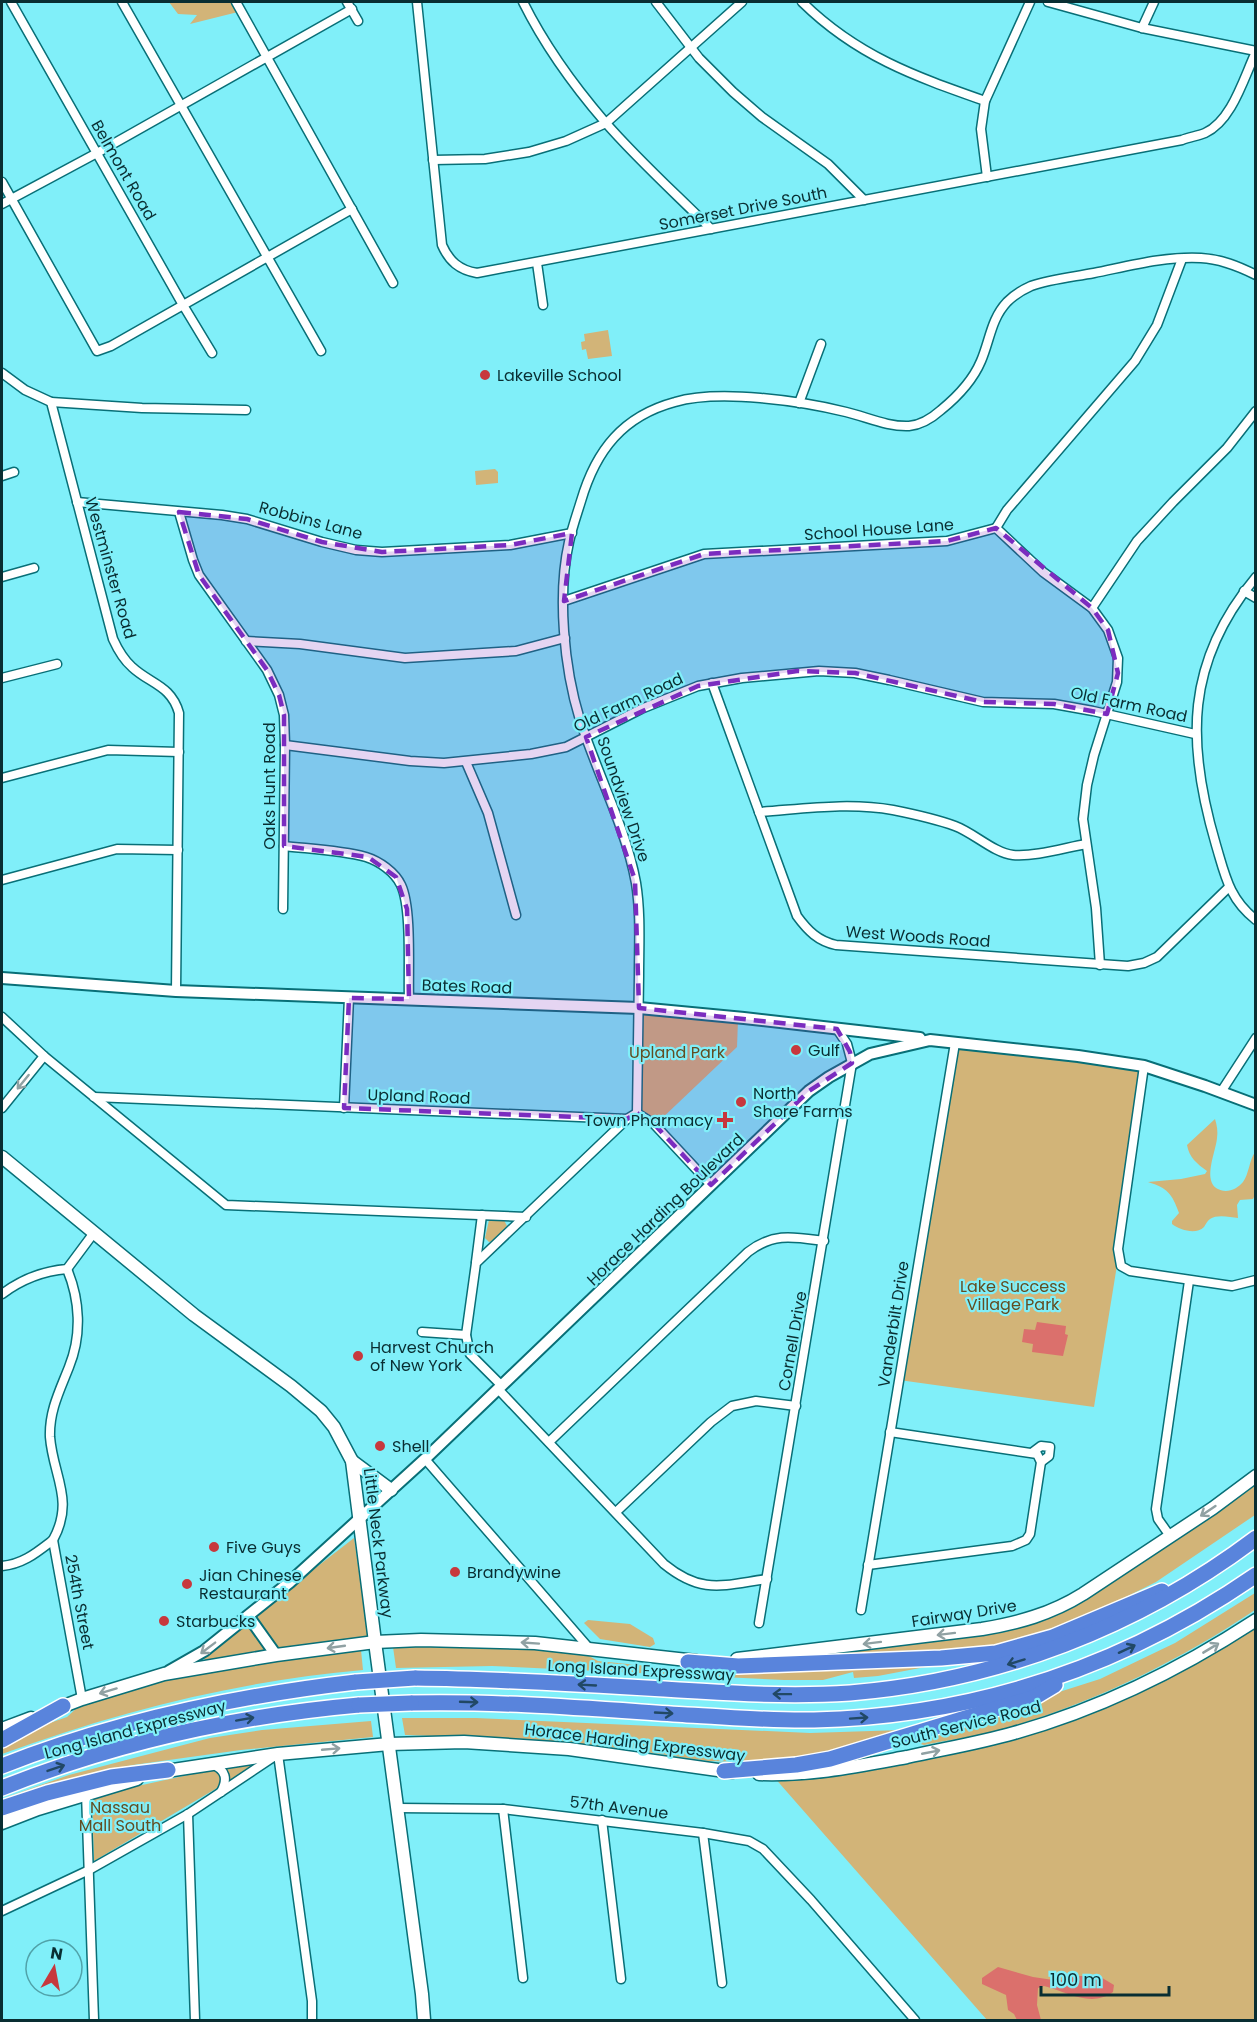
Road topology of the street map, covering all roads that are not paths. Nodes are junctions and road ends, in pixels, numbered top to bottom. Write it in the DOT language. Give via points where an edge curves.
graph roads {
  1 [pos="11,2"];
  2 [pos="122,2"];
  3 [pos="236,2"];
  4 [pos="417,2"];
  5 [pos="522,2"];
  6 [pos="656,2"];
  7 [pos="742,2"];
  8 [pos="802,2"];
  9 [pos="1030,2"];
  10 [pos="1048,2"];
  11 [pos="1154,2"];
  12 [pos="349,5"];
  13 [pos="357,21"];
  14 [pos="1142,28"];
  15 [pos="691,47"];
  16 [pos="1256,52"];
  17 [pos="267,57"];
  18 [pos="985,102"];
  19 [pos="182,105"];
  20 [pos="606,123"];
  21 [pos="97,153"];
  22 [pos="433,160"];
  23 [pos="987,177"];
  24 [pos="2,182"];
  25 [pos="11,199"];
  26 [pos="864,201"];
  27 [pos="2,204"];
  28 [pos="352,209"];
  29 [pos="711,230"];
  30 [pos="267,257"];
  31 [pos="1182,259"];
  32 [pos="537,263"];
  33 [pos="1256,274"];
  34 [pos="393,283"];
  35 [pos="183,305"];
  36 [pos="543,305"];
  37 [pos="821,344"];
  38 [pos="321,351"];
  39 [pos="212,353"];
  40 [pos="2,374"];
  41 [pos="51,402"];
  42 [pos="799,403"];
  43 [pos="246,410"];
  44 [pos="1256,411"];
  45 [pos="14,472"];
  46 [pos="2,476"];
  47 [pos="77,502"];
  48 [pos="179,512"];
  49 [pos="996,528"];
  50 [pos="572,533"];
  51 [pos="34,568"];
  52 [pos="2,577"];
  53 [pos="1256,577"];
  54 [pos="1244,591"];
  55 [pos="1256,598"];
  56 [pos="564,602"];
  57 [pos="1092,608"];
  58 [pos="565,638"];
  59 [pos="246,641"];
  60 [pos="57,664"];
  61 [pos="2,678"];
  62 [pos="712,683"];
  63 [pos="1107,714"];
  64 [pos="1195,734"];
  65 [pos="586,736"];
  66 [pos="285,745"];
  67 [pos="179,752"];
  68 [pos="466,762"];
  69 [pos="2,778"];
  70 [pos="759,812"];
  71 [pos="1086,844"];
  72 [pos="284,846"];
  73 [pos="178,850"];
  74 [pos="2,880"];
  75 [pos="1229,887"];
  76 [pos="283,909"];
  77 [pos="516,915"];
  78 [pos="1256,920"];
  79 [pos="1100,965"];
  80 [pos="2,978"];
  81 [pos="176,991"];
  82 [pos="349,998"];
  83 [pos="409,999"];
  84 [pos="639,1008"];
  85 [pos="2,1017"];
  86 [pos="837,1029"];
  87 [pos="1256,1038"];
  88 [pos="930,1040"];
  89 [pos="956,1042"];
  90 [pos="44,1056"];
  91 [pos="852,1062"];
  92 [pos="1143,1066"];
  93 [pos="1221,1092"];
  94 [pos="93,1097"];
  95 [pos="1256,1105"];
  96 [pos="2,1108"];
  97 [pos="344,1108"];
  98 [pos="637,1113"];
  99 [pos="627,1119"];
  100 [pos="2,1157"];
  101 [pos="711,1185"];
  102 [pos="482,1215"];
  103 [pos="526,1217"];
  104 [pos="93,1234"];
  105 [pos="824,1241"];
  106 [pos="476,1263"];
  107 [pos="67,1269"];
  108 [pos="1256,1280"];
  109 [pos="1189,1281"];
  110 [pos="2,1294"];
  111 [pos="422,1332"];
  112 [pos="466,1335"];
  113 [pos="500,1388"];
  114 [pos="796,1407"];
  115 [pos="890,1432"];
  116 [pos="549,1442"];
  117 [pos="1033,1452"];
  118 [pos="425,1459"];
  119 [pos="352,1461"];
  120 [pos="1041,1462"];
  121 [pos="1256,1476"];
  122 [pos="391,1490"];
  123 [pos="616,1512"];
  124 [pos="360,1519"];
  125 [pos="1170,1536"];
  126 [pos="1255,1538"];
  127 [pos="53,1539"];
  128 [pos="868,1565"];
  129 [pos="2,1566"];
  130 [pos="1256,1575"];
  131 [pos="1202,1576"];
  132 [pos="767,1579"];
  133 [pos="861,1610"];
  134 [pos="249,1617"];
  135 [pos="1256,1620"];
  136 [pos="759,1623"];
  137 [pos="375,1642"];
  138 [pos="589,1648"];
  139 [pos="276,1654"];
  140 [pos="688,1662"];
  141 [pos="1089,1666"];
  142 [pos="164,1674"];
  143 [pos="82,1699"];
  144 [pos="63,1706"];
  145 [pos="2,1729"];
  146 [pos="2,1740"];
  147 [pos="389,1744"];
  148 [pos="278,1754"];
  149 [pos="211,1764"];
  150 [pos="2,1766"];
  151 [pos="168,1770"];
  152 [pos="724,1771"];
  153 [pos="770,1774"];
  154 [pos="2,1788"];
  155 [pos="221,1792"];
  156 [pos="86,1793"];
  157 [pos="2,1808"];
  158 [pos="398,1808"];
  159 [pos="503,1809"];
  160 [pos="188,1814"];
  161 [pos="602,1820"];
  162 [pos="2,1823"];
  163 [pos="703,1833"];
  164 [pos="89,1870"];
  165 [pos="2,1911"];
  166 [pos="523,1978"];
  167 [pos="621,1979"];
  168 [pos="722,1983"];
  169 [pos="94,2020"];
  170 [pos="195,2020"];
  171 [pos="312,2020"];
  172 [pos="424,2020"];
  173 [pos="915,2020"];
  1 -- 21 [label="street, Belmont Road"];
  2 -- 19 [label="street"];
  3 -- 17 [label="street"];
  4 -- 22 [label="street, Somerset Drive South"];
  5 -- 20 [label="street" via="555,56"];
  6 -- 15 [label="street"];
  7 -- 15 [label="street"];
  8 -- 18 [label="street" via="870,55"];
  9 -- 18 [label="street"];
  10 -- 14 [label="street"];
  11 -- 14 [label="street"];
  12 -- 13 [label="street"];
  12 -- 17 [label="street"];
  14 -- 16 [label="street"];
  15 -- 20 [label="street"];
  15 -- 26 [label="street" via="733,92 828,164"];
  16 -- 23 [label="street, Somerset Drive South" via="1230,109 1205,133"];
  17 -- 19 [label="street"];
  17 -- 28 [label="street"];
  18 -- 23 [label="street" via="981,129"];
  19 -- 21 [label="street"];
  19 -- 30 [label="street"];
  20 -- 22 [label="street" via="529,152 485,159"];
  20 -- 29 [label="street"];
  21 -- 25 [label="street"];
  21 -- 35 [label="street, Belmont Road"];
  22 -- 32 [label="street, Somerset Drive South" via="440,235 452,262 477,273"];
  23 -- 26 [label="street, Somerset Drive South"];
  24 -- 25 [label="street"];
  25 -- 27 [label="street"];
  25 -- 35 [label="street" via="97,351"];
  26 -- 29 [label="street, Somerset Drive South"];
  28 -- 30 [label="street"];
  28 -- 34 [label="street"];
  29 -- 32 [label="street, Somerset Drive South"];
  30 -- 35 [label="street"];
  30 -- 38 [label="street"];
  31 -- 33 [label="street, Soundview Drive" via="1226,262"];
  31 -- 42 [label="street, Soundview Drive" via="1037,284 1019,292 995,319 981,363 970,381 939,412 916,425 888,424"];
  31 -- 49 [label="street" via="1157,325 1135,361 1007,510"];
  32 -- 36 [label="street"];
  35 -- 39 [label="street, Belmont Road"];
  37 -- 42 [label="street"];
  40 -- 41 [label="street"];
  41 -- 43 [label="street"];
  41 -- 47 [label="street, Westminster Road"];
  42 -- 50 [label="street, Soundview Drive" via="700,397 645,413 621,430 601,454 585,487"];
  44 -- 57 [label="street" via="1227,448 1137,542"];
  45 -- 46 [label="street"];
  47 -- 48 [label="street, Robbins Lane"];
  47 -- 67 [label="street, Westminster Road" via="113,639 131,667 172,698 180,717"];
  48 -- 50 [label="street, Robbins Lane" via="247,519 322,542 382,552 510,545"];
  48 -- 59 [label="street, Oaks Hunt Road" via="199,575"];
  49 -- 56 [label="street, School House Lane" via="947,541 704,554"];
  49 -- 57 [label="street" via="1043,572"];
  50 -- 56 [label="street, Soundview Drive" via="564,572"];
  51 -- 52 [label="street"];
  53 -- 54 [label="street"];
  54 -- 55 [label="street"];
  54 -- 64 [label="street" via="1212,646 1200,690"];
  56 -- 58 [label="street, Soundview Drive"];
  57 -- 63 [label="street" via="1108,630 1118,658 1117,682"];
  58 -- 59 [label="street" via="516,651 405,658"];
  58 -- 65 [label="street, Soundview Drive"];
  59 -- 66 [label="street, Oaks Hunt Road" via="279,695"];
  60 -- 61 [label="street"];
  62 -- 63 [label="street, Old Farm Road" via="797,671 835,671 983,702 1054,704"];
  62 -- 65 [label="street, Old Farm Road" via="672,696"];
  62 -- 70 [label="street, West Woods Road"];
  63 -- 64 [label="street, Old Farm Road"];
  63 -- 71 [label="street" via="1087,784 1083,819"];
  64 -- 75 [label="street" via="1208,809"];
  65 -- 68 [label="street, Old Farm Road" via="553,751"];
  65 -- 84 [label="street, Soundview Drive" via="635,880"];
  66 -- 68 [label="street, Old Farm Road" via="410,761"];
  66 -- 72 [label="street, Oaks Hunt Road"];
  67 -- 69 [label="street" via="108,750"];
  67 -- 73 [label="street, Westminster Road"];
  68 -- 77 [label="street" via="488,813"];
  70 -- 71 [label="street" via="842,806 892,810 955,826 1012,855"];
  70 -- 79 [label="street, West Woods Road" via="797,916 823,942"];
  71 -- 79 [label="street"];
  72 -- 76 [label="street, Oaks Hunt Road"];
  72 -- 83 [label="street" via="368,857 396,877 407,909"];
  73 -- 74 [label="street" via="117,849"];
  73 -- 81 [label="street, Westminster Road"];
  75 -- 78 [label="street" via="1243,909"];
  75 -- 79 [label="street, West Woods Road" via="1157,957 1128,966"];
  80 -- 81 [label="street, Bates Road"];
  81 -- 82 [label="street, Bates Road"];
  82 -- 83 [label="street, Bates Road"];
  82 -- 97 [label="street"];
  83 -- 84 [label="street, Bates Road"];
  84 -- 86 [label="street, Bates Road"];
  84 -- 98 [label="street, Soundview Drive"];
  85 -- 90 [label="street"];
  86 -- 88 [label="street, Bates Road"];
  86 -- 91 [label="street"];
  87 -- 93 [label="street"];
  88 -- 89 [label="street, Horace Harding Boulevard"];
  88 -- 91 [label="street, Horace Harding Boulevard"];
  89 -- 92 [label="street, Horace Harding Boulevard"];
  89 -- 115 [label="street, Vanderbilt Drive"];
  90 -- 94 [label="street"];
  90 -- 96 [label="street, one-way"];
  91 -- 101 [label="street, Horace Harding Boulevard" via="809,1091"];
  91 -- 105 [label="street, Cornell Drive"];
  92 -- 93 [label="street, Horace Harding Boulevard"];
  92 -- 109 [label="street" via="1118,1256 1121,1266 1128,1271"];
  93 -- 95 [label="street, Horace Harding Boulevard"];
  94 -- 97 [label="street, Upland Road"];
  94 -- 102 [label="street" via="226,1205"];
  97 -- 99 [label="street, Upland Road"];
  98 -- 99 [label="street"];
  98 -- 101 [label="street" via="654,1124"];
  99 -- 103 [label="street"];
  100 -- 104 [label="main road, Little Neck Parkway"];
  101 -- 113 [label="street, Horace Harding Boulevard"];
  102 -- 103 [label="street"];
  102 -- 106 [label="street"];
  103 -- 106 [label="street"];
  104 -- 107 [label="street"];
  104 -- 119 [label="main road, Little Neck Parkway" via="321,1411"];
  105 -- 114 [label="street, Cornell Drive"];
  105 -- 116 [label="street" via="781,1237 753,1248"];
  106 -- 112 [label="street"];
  107 -- 110 [label="street" via="40,1273"];
  107 -- 127 [label="street, 254th Street" via="75,1292 78,1325 74,1353 58,1391 50,1426 63,1504"];
  108 -- 109 [label="street" via="1232,1286"];
  109 -- 125 [label="street" via="1156,1509"];
  111 -- 112 [label="street"];
  112 -- 113 [label="street" via="470,1354"];
  113 -- 116 [label="street"];
  113 -- 118 [label="street, Horace Harding Boulevard"];
  114 -- 123 [label="street" via="756,1401 732,1406"];
  114 -- 132 [label="street, Cornell Drive"];
  115 -- 117 [label="street"];
  115 -- 128 [label="street, Vanderbilt Drive"];
  116 -- 123 [label="street"];
  117 -- 120 [label="street"];
  117 -- 120 [label="street" via="1041,1446 1050,1447 1049,1456"];
  118 -- 122 [label="street, Horace Harding Boulevard"];
  118 -- 138 [label="street"];
  119 -- 122 [label="main road"];
  119 -- 124 [label="main road, Little Neck Parkway"];
  120 -- 128 [label="street" via="1026,1540"];
  121 -- 125 [label="main road, Fairway Drive, one-way"];
  122 -- 124 [label="street, Horace Harding Boulevard"];
  123 -- 132 [label="street" via="664,1564 692,1582 716,1586"];
  124 -- 134 [label="street, Horace Harding Boulevard"];
  124 -- 137 [label="main road, Little Neck Parkway"];
  125 -- 140 [label="main road, Fairway Drive, one-way" via="1063,1606 1013,1624 766,1657"];
  126 -- 131 [label="highway, Long Island Expressway"];
  127 -- 129 [label="street" via="16,1565"];
  127 -- 143 [label="street, 254th Street"];
  128 -- 133 [label="street, Vanderbilt Drive"];
  141 -- 130 [label="highway, Long Island Expressway, one-way" via="1173,1626"];
  131 -- 140 [label="highway" via="1072,1629 996,1653 738,1666"];
  131 -- 150 [label="highway, Long Island Expressway, one-way, bridge" via="1147,1608 1060,1647 971,1674 890,1689 784,1695 499,1680 415,1678 356,1682 189,1708"];
  132 -- 136 [label="street, Cornell Drive"];
  134 -- 139 [label="street"];
  134 -- 142 [label="street, Horace Harding Boulevard, one-way" via="189,1661"];
  153 -- 135 [label="main road, South Service Road, one-way" via="847,1768 974,1743 1043,1724 1159,1676"];
  138 -- 137 [label="main road, one-way" via="482,1641"];
  137 -- 139 [label="main road, one-way"];
  137 -- 147 [label="main road, Little Neck Parkway"];
  138 -- 140 [label="main road, Fairway Drive"];
  139 -- 142 [label="main road"];
  141 -- 152 [label="highway" via="1035,1697 841,1756 807,1764"];
  154 -- 141 [label="highway, Long Island Expressway, one-way, bridge" via="82,1759 194,1729 297,1711 411,1703 500,1703 766,1719 834,1719 908,1714 967,1703 1028,1688"];
  142 -- 143 [label="main road, one-way"];
  143 -- 144 [label="main road"];
  144 -- 145 [label="main road"];
  144 -- 146 [label="highway"];
  148 -- 147 [label="main road, Horace Harding Expressway, one-way"];
  147 -- 152 [label="main road, Horace Harding Expressway" via="518,1744"];
  147 -- 158 [label="main road, Little Neck Parkway"];
  148 -- 149 [label="main road, Horace Harding Expressway"];
  148 -- 155 [label="street"];
  148 -- 171 [label="street"];
  149 -- 151 [label="main road, Horace Harding Expressway"];
  149 -- 155 [label="street" via="225,1775"];
  151 -- 156 [label="main road, Horace Harding Expressway"];
  151 -- 157 [label="highway" via="111,1777 47,1792"];
  152 -- 153 [label="main road, Horace Harding Expressway"];
  155 -- 160 [label="street"];
  156 -- 162 [label="main road, Horace Harding Expressway"];
  156 -- 164 [label="street"];
  158 -- 159 [label="street, 57th Avenue"];
  158 -- 172 [label="main road, Little Neck Parkway"];
  159 -- 161 [label="street, 57th Avenue"];
  159 -- 166 [label="street"];
  160 -- 164 [label="street"];
  160 -- 170 [label="street"];
  161 -- 163 [label="street, 57th Avenue"];
  161 -- 167 [label="street"];
  163 -- 168 [label="street"];
  163 -- 173 [label="street, 57th Avenue" via="749,1841 763,1850"];
  164 -- 165 [label="street"];
  164 -- 169 [label="street"];
}
